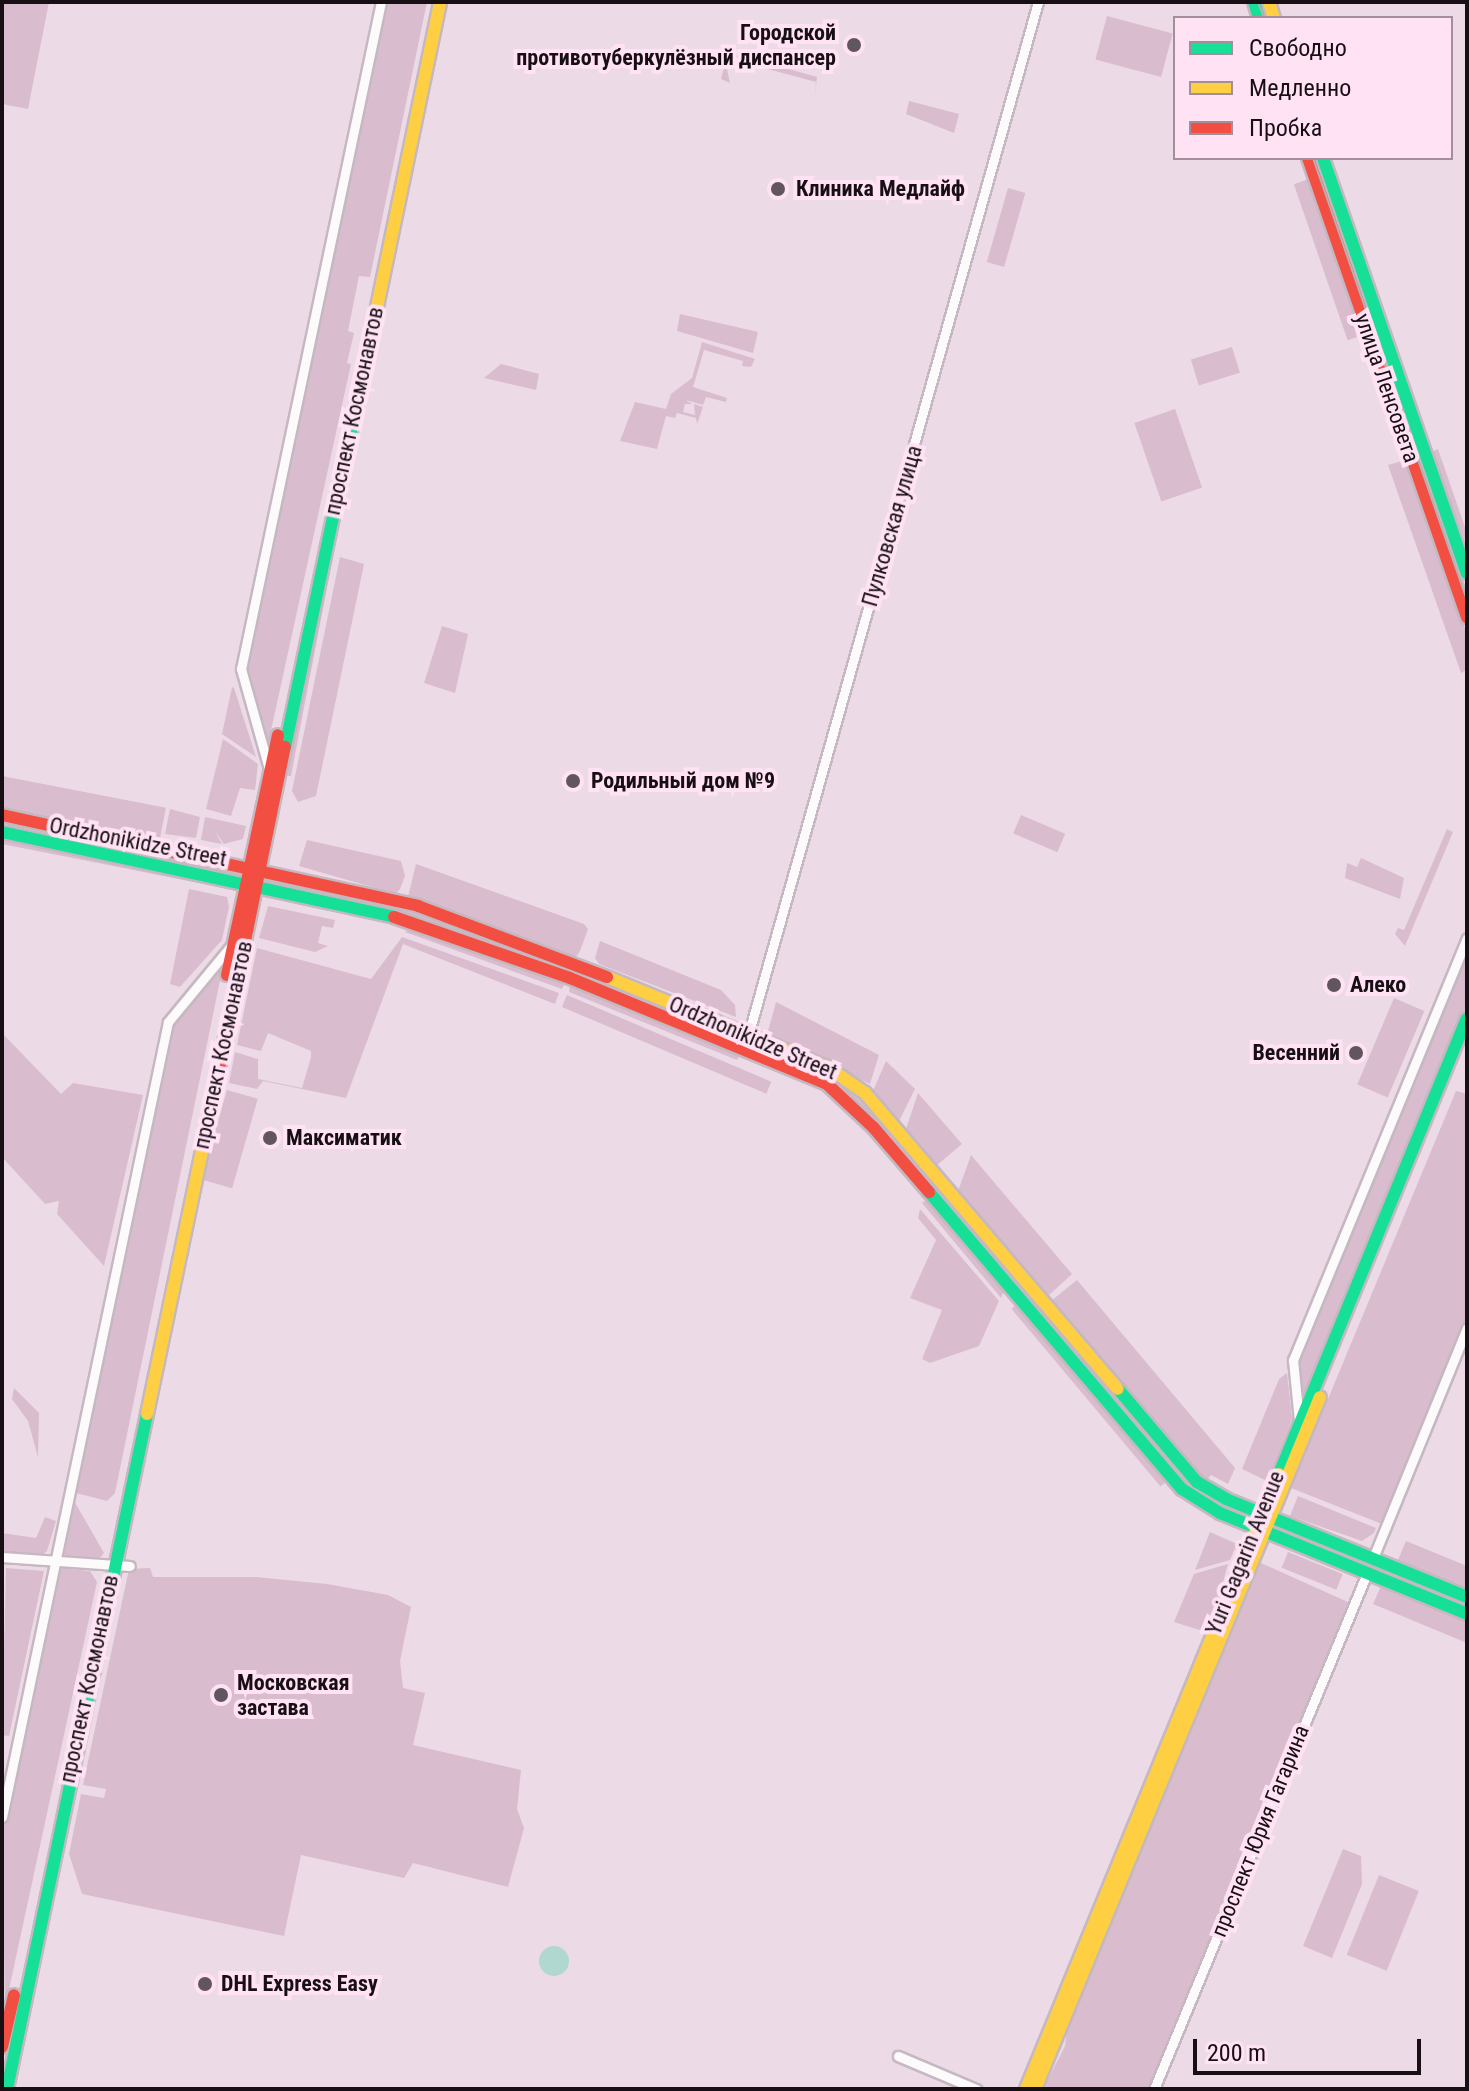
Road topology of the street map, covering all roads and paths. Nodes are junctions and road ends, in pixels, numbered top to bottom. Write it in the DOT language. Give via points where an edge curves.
graph roads {
  1 [pos="381,2"];
  2 [pos="432,2"];
  3 [pos="440,2"];
  4 [pos="1038,2"];
  5 [pos="1309,160"];
  6 [pos="1324,160"];
  7 [pos="1467,573"];
  8 [pos="1467,617"];
  9 [pos="269,769"];
  10 [pos="2,815"];
  11 [pos="2,832"];
  12 [pos="255,866"];
  13 [pos="251,882"];
  14 [pos="1467,938"];
  15 [pos="235,941"];
  16 [pos="1467,1019"];
  17 [pos="749,1035"];
  18 [pos="1467,1039"];
  19 [pos="744,1050"];
  20 [pos="1467,1328"];
  21 [pos="1299,1421"];
  22 [pos="1266,1515"];
  23 [pos="1260,1529"];
  24 [pos="2,1557"];
  25 [pos="1373,1558"];
  26 [pos="55,1562"];
  27 [pos="130,1566"];
  28 [pos="108,1567"];
  29 [pos="1367,1573"];
  30 [pos="1467,1597"];
  31 [pos="1467,1614"];
  32 [pos="2,1817"];
  33 [pos="2,2014"];
  34 [pos="5,2032"];
  35 [pos="2,2047"];
  36 [pos="898,2056"];
  37 [pos="7,2089"];
  38 [pos="976,2089"];
  39 [pos="1026,2089"];
  40 [pos="1035,2089"];
  41 [pos="1154,2089"];
  1 -- 9 [label="street" via="241,669"];
  2 -- 9 [label="street, проспект Космонавтов"];
  3 -- 12 [label="street, проспект Космонавтов"];
  4 -- 17 [label="street, Пулковская улица"];
  5 -- 8 [label="street, улица Ленсовета"];
  6 -- 7 [label="street, улица Ленсовета"];
  9 -- 12 [label="street, проспект Космонавтов"];
  10 -- 12 [label="street, Ordzhonikidze Street"];
  11 -- 13 [label="street, Ordzhonikidze Street"];
  12 -- 13 [label="street, проспект Космонавтов"];
  12 -- 17 [label="street, Ordzhonikidze Street" via="454,917"];
  13 -- 15 [label="street, проспект Космонавтов"];
  13 -- 19 [label="street, Ordzhonikidze Street" via="449,933"];
  13 -- 28 [label="street, проспект Космонавтов"];
  14 -- 21 [label="street" via="1293,1360"];
  15 -- 26 [label="street" via="168,1022"];
  15 -- 28 [label="street, проспект Космонавтов"];
  16 -- 21 [label="street, Yuri Gagarin Avenue"];
  17 -- 19 [label="street, Пулковская улица"];
  17 -- 22 [label="street, Ordzhonikidze Street" via="829,1068 865,1093 1189,1475 1210,1491"];
  18 -- 22 [label="street, Yuri Gagarin Avenue"];
  19 -- 23 [label="street, Ordzhonikidze Street" via="817,1079 849,1101 1174,1482 1200,1503"];
  20 -- 25 [label="street"];
  21 -- 22 [label="street, Yuri Gagarin Avenue"];
  22 -- 23 [label="street, Yuri Gagarin Avenue"];
  22 -- 25 [label="street, Ordzhonikidze Street"];
  23 -- 29 [label="street, Ordzhonikidze Street"];
  23 -- 39 [label="street, Yuri Gagarin Avenue"];
  23 -- 40 [label="street, Yuri Gagarin Avenue"];
  24 -- 26 [label="street"];
  25 -- 30 [label="street, Ordzhonikidze Street"];
  26 -- 28 [label="street"];
  26 -- 32 [label="street"];
  27 -- 28 [label="street"];
  28 -- 34 [label="street, проспект Космонавтов"];
  28 -- 37 [label="street, проспект Космонавтов"];
  29 -- 31 [label="street, Ordzhonikidze Street"];
  29 -- 41 [label="street, проспект Юрия Гагарина"];
  33 -- 34 [label="street"];
  34 -- 35 [label="street, проспект Космонавтов"];
  36 -- 38 [label="street"];
}
